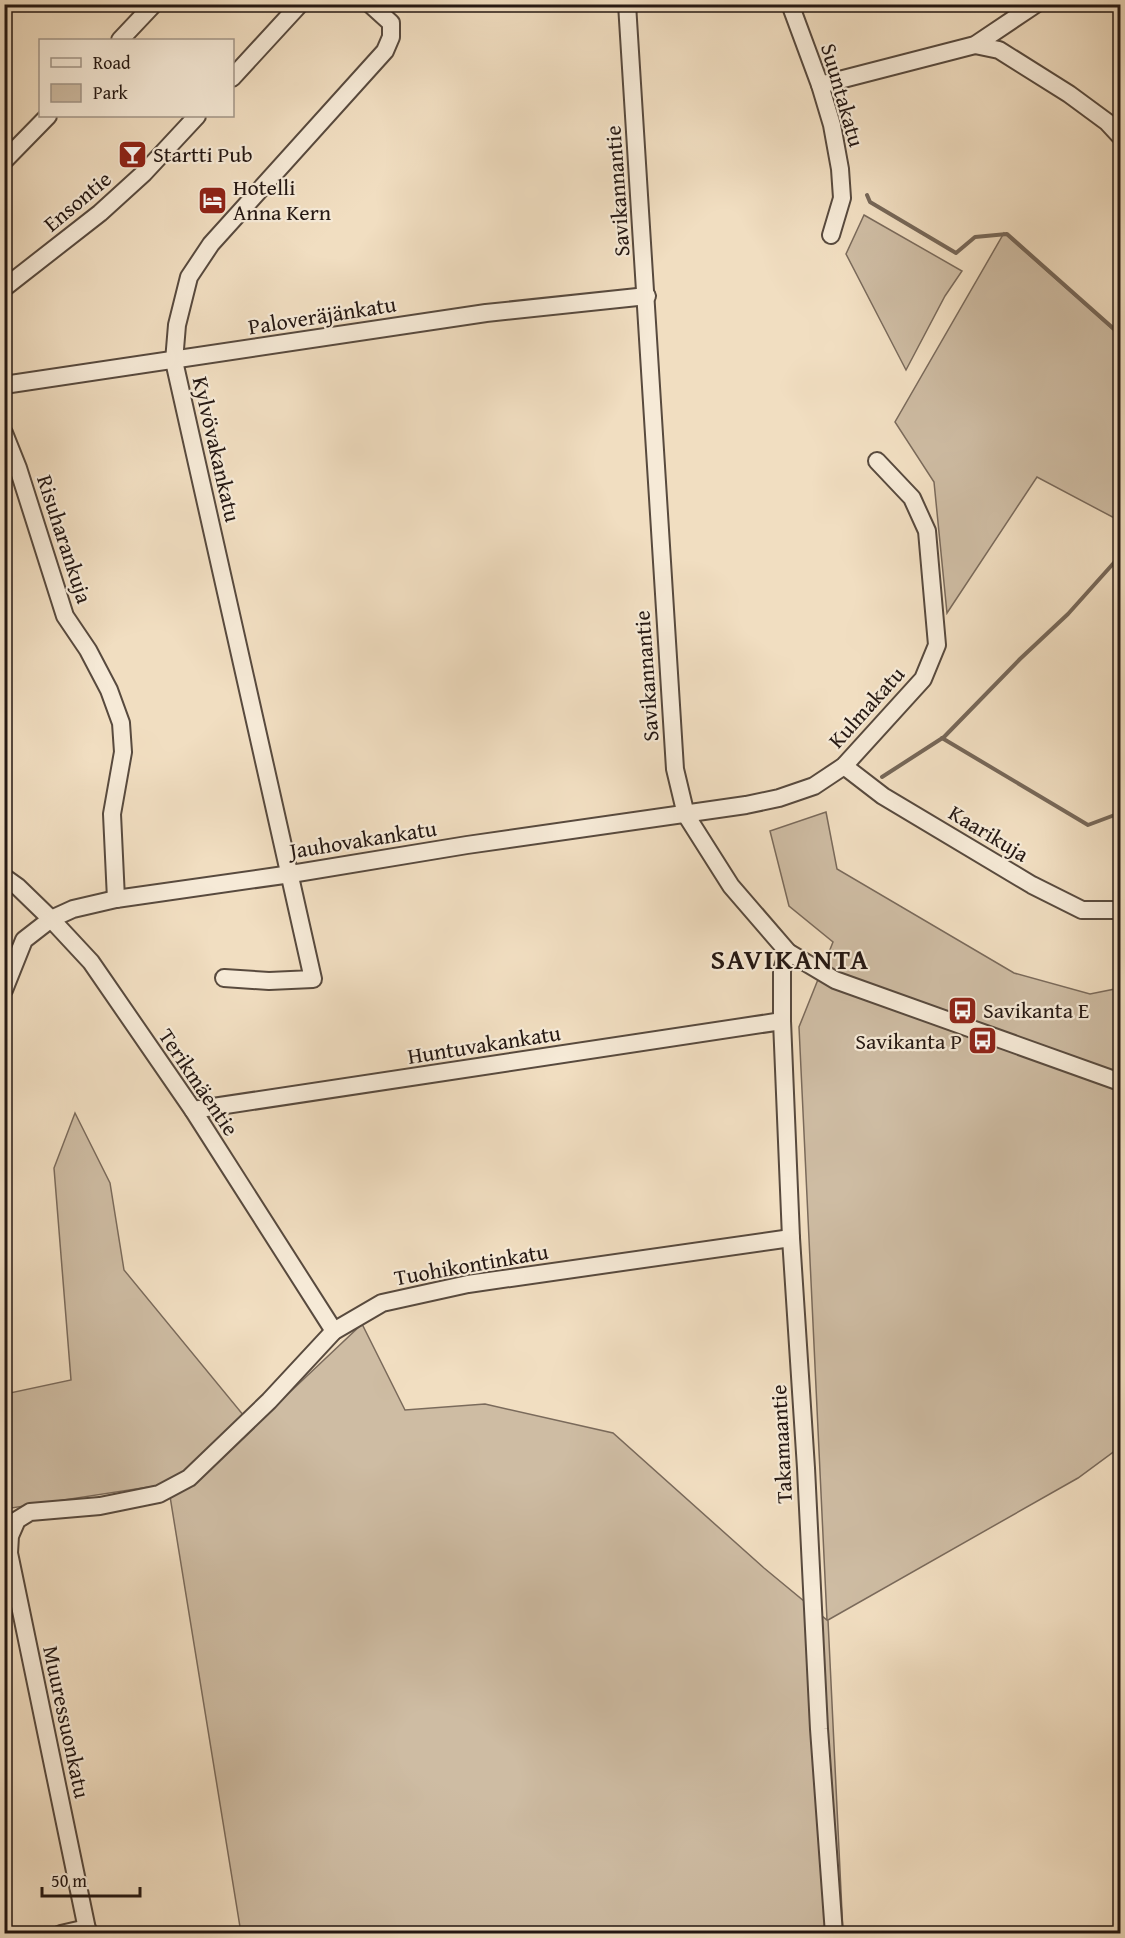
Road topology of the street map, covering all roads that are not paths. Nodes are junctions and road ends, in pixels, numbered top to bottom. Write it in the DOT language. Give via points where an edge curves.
graph roads {
  1 [pos="154,4"];
  2 [pos="300,4"];
  3 [pos="370,4"];
  4 [pos="627,4"];
  5 [pos="790,4"];
  6 [pos="1036,4"];
  7 [pos="121,39"];
  8 [pos="975,45"];
  9 [pos="234,76"];
  10 [pos="820,85"];
  11 [pos="47,117"];
  12 [pos="197,117"];
  13 [pos="1120,136"];
  14 [pos="4,161"];
  15 [pos="831,235"];
  16 [pos="4,288"];
  17 [pos="647,296"];
  18 [pos="174,361"];
  19 [pos="4,385"];
  20 [pos="4,433"];
  21 [pos="878,461"];
  22 [pos="844,766"];
  23 [pos="686,815"];
  24 [pos="291,874"];
  25 [pos="4,877"];
  26 [pos="116,899"];
  27 [pos="1120,910"];
  28 [pos="51,919"];
  29 [pos="788,952"];
  30 [pos="224,978"];
  31 [pos="4,990"];
  32 [pos="782,1021"];
  33 [pos="1120,1082"];
  34 [pos="192,1110"];
  35 [pos="791,1238"];
  36 [pos="334,1331"];
  37 [pos="18,1520"];
  38 [pos="87,1931"];
  39 [pos="61,1934"];
  40 [pos="834,1934"];
  1 -- 7 [label="street"];
  2 -- 9 [label="street"];
  3 -- 18 [label="street, Kylvövakankatu" via="391,23 385,51 211,244 189,277 177,325"];
  4 -- 17 [label="street, Savikannantie"];
  5 -- 10 [label="street, Suuntakatu"];
  6 -- 8 [label="street"];
  8 -- 10 [label="street"];
  8 -- 13 [label="street" via="999,50 1069,94"];
  10 -- 15 [label="street, Suuntakatu" via="840,169 842,198"];
  11 -- 14 [label="street"];
  12 -- 16 [label="street, Ensontie" via="100,213"];
  17 -- 18 [label="street, Paloveräjänkatu" via="486,313"];
  17 -- 23 [label="street, Savikannantie" via="675,769"];
  18 -- 19 [label="street, Paloveräjänkatu"];
  18 -- 24 [label="street, Kylvövakankatu"];
  20 -- 26 [label="street, Risuharankuja" via="65,616 109,690 121,723 123,752 112,814"];
  21 -- 22 [label="street, Kulmakatu" via="912,498 927,531 937,645 923,679"];
  22 -- 23 [label="street, Kulmakatu" via="814,786 779,798"];
  22 -- 27 [label="street, Kaarikuja" via="883,796 1032,885 1082,910"];
  23 -- 24 [label="street, Jauhovakankatu"];
  23 -- 29 [label="street, Savikannantie" via="732,885"];
  24 -- 26 [label="street, Jauhovakankatu"];
  24 -- 30 [label="street, Kylvövakankatu" via="313,979"];
  25 -- 28 [label="street, Terikmäentie"];
  26 -- 28 [label="street, Jauhovakankatu" via="73,909"];
  28 -- 31 [label="street, Jauhovakankatu" via="24,940"];
  28 -- 34 [label="street, Terikmäentie" via="91,962"];
  29 -- 32 [label="street, Takamaantie" via="782,970"];
  29 -- 33 [label="street, Savikannantie" via="835,980"];
  32 -- 34 [label="street, Huntuvakankatu"];
  32 -- 35 [label="street, Takamaantie"];
  34 -- 36 [label="street, Terikmäentie"];
  35 -- 36 [label="street, Tuohikontinkatu" via="468,1284 382,1303"];
  35 -- 40 [label="street, Takamaantie"];
  36 -- 37 [label="street, Tuohikontinkatu" via="189,1478 159,1494 100,1506 30,1512"];
  37 -- 38 [label="street, Muuressuonkatu" via="10,1536 9,1553"];
  38 -- 39 [label="street"];
}
